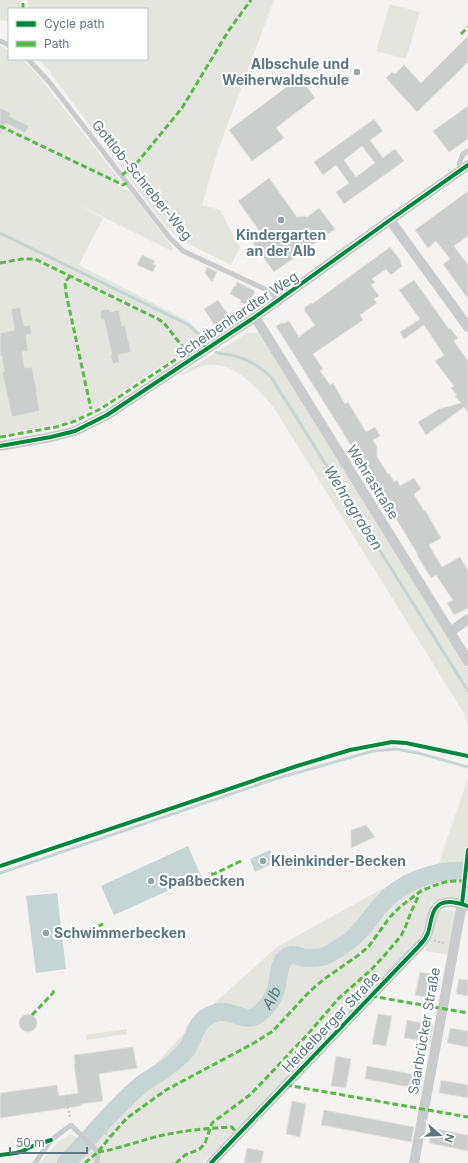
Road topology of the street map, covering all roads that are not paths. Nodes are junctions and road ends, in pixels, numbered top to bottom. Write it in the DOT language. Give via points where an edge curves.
graph roads {
  1 [pos="29,60"];
  2 [pos="468,151"];
  3 [pos="465,167"];
  4 [pos="390,220"];
  5 [pos="278,301"];
  6 [pos="255,317"];
  7 [pos="468,327"];
  8 [pos="0,446"];
  9 [pos="468,619"];
  10 [pos="450,632"];
  11 [pos="468,661"];
  12 [pos="465,905"];
  13 [pos="35,1163"];
  14 [pos="97,1163"];
  15 [pos="211,1163"];
  16 [pos="414,1163"];
  1 -- 5 [label="lane, Gottlob-Schreber-Weg" via="50,83 169,237 183,251 271,292"];
  2 -- 3 [label="lane" via="463,154 459,164"];
  3 -- 4 [label="street, Scheibenhardter Weg"];
  4 -- 5 [label="street, Scheibenhardter Weg"];
  4 -- 7 [label="street"];
  5 -- 6 [label="street, Scheibenhardter Weg"];
  6 -- 8 [label="street, Scheibenhardter Weg" via="107,415 75,431"];
  6 -- 10 [label="street, Wehrastraße"];
  9 -- 10 [label="street"];
  10 -- 11 [label="street, Wehrastraße"];
  12 -- 15 [label="street, Heidelberger Straße" via="449,902 437,907 432,913 425,940"];
  12 -- 16 [label="street, Saarbrücker Straße" via="454,945"];
  13 -- 14 [label="lane" via="51,1140 71,1125 98,1152"];
}
